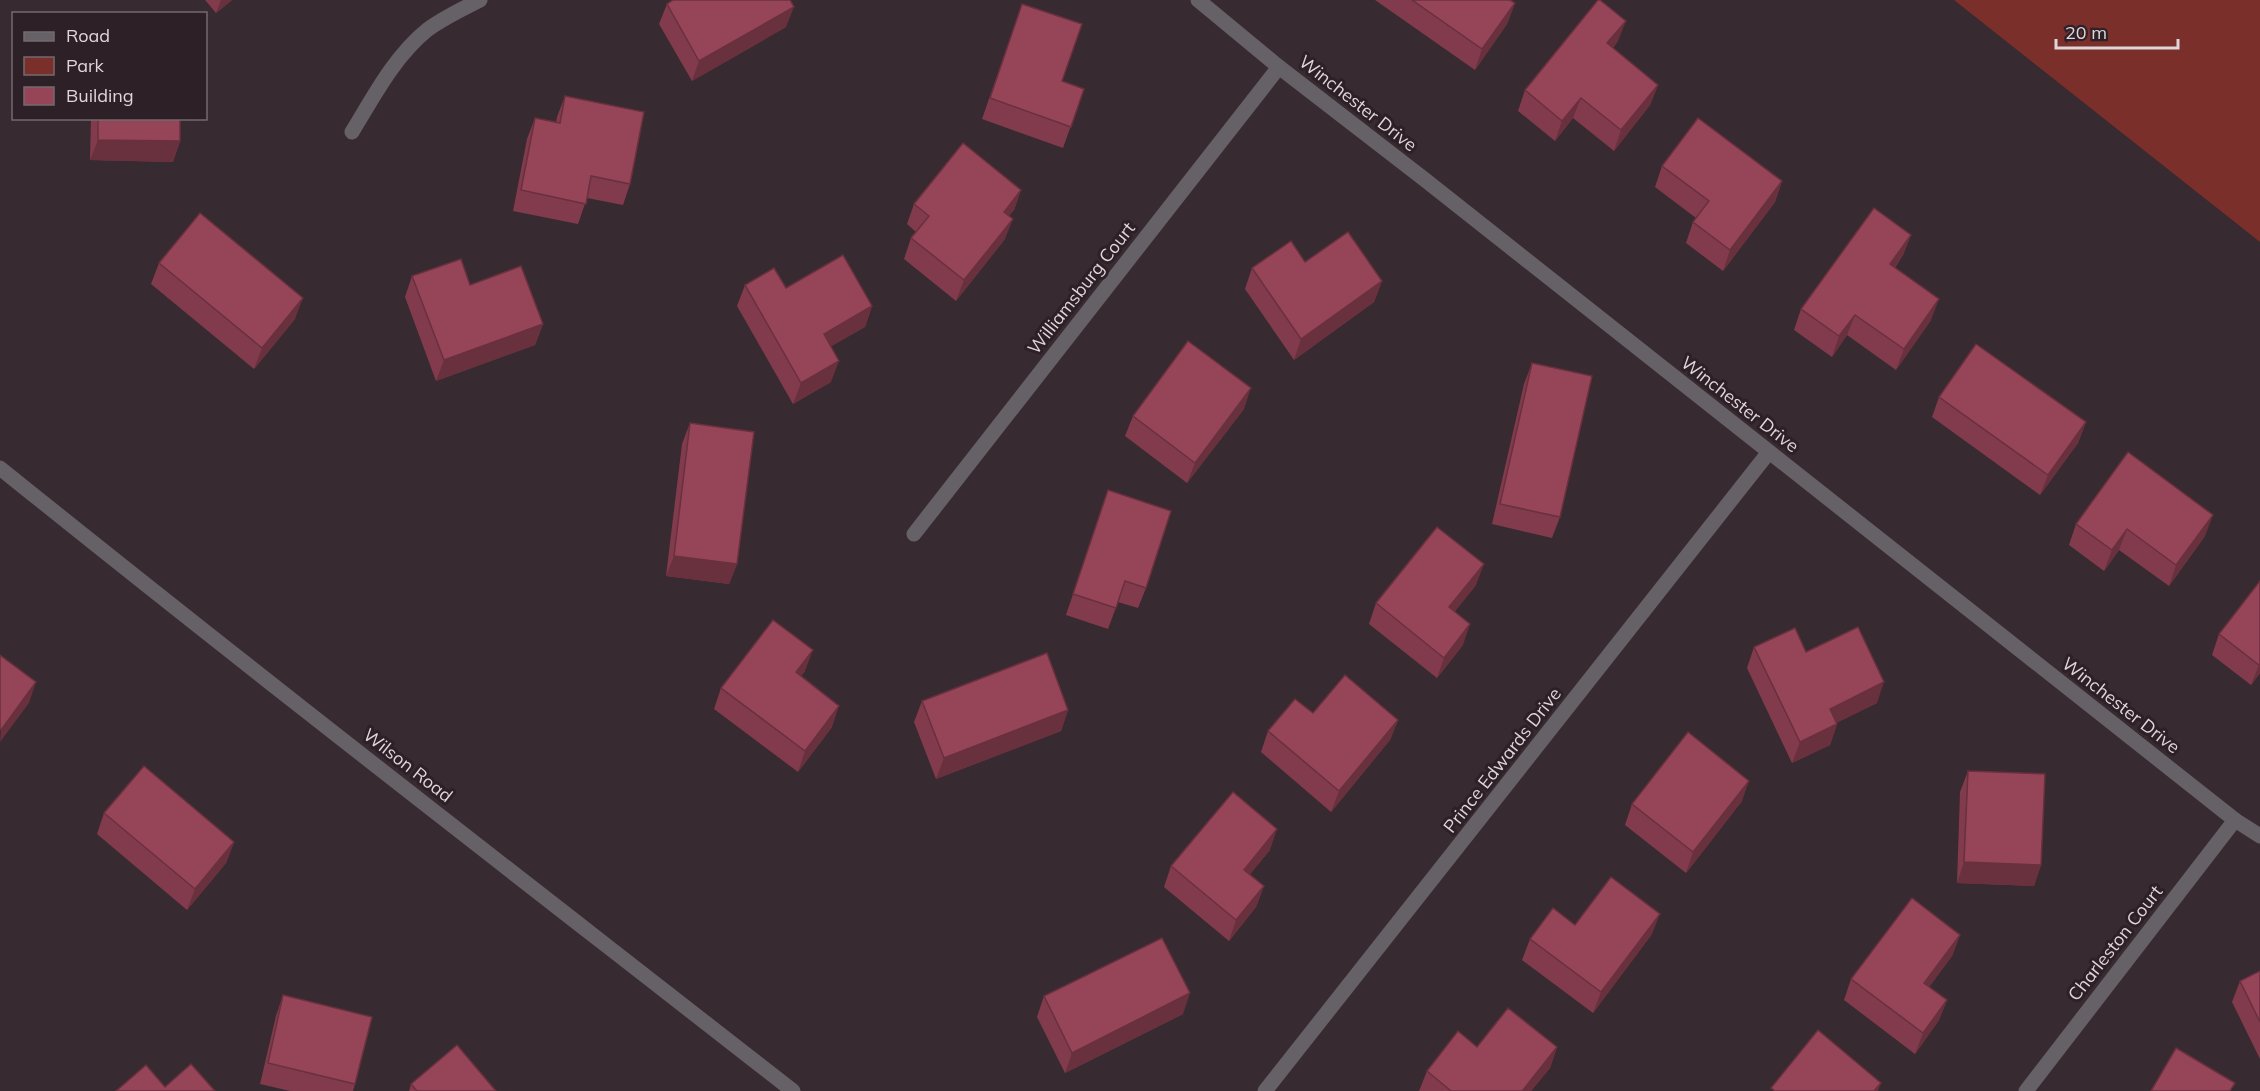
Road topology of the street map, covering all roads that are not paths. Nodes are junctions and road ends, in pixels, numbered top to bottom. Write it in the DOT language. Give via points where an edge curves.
graph roads {
  1 [pos="480,0"];
  2 [pos="1198,0"];
  3 [pos="1279,67"];
  4 [pos="352,132"];
  5 [pos="1769,452"];
  6 [pos="0,468"];
  7 [pos="914,534"];
  8 [pos="2235,820"];
  9 [pos="2260,836"];
  10 [pos="793,1091"];
  11 [pos="1265,1091"];
  12 [pos="2026,1091"];
  1 -- 4 [label="street" via="442,20 413,43 392,68"];
  2 -- 3 [label="street, Winchester Drive"];
  3 -- 5 [label="street, Winchester Drive"];
  3 -- 7 [label="street, Williamsburg Court"];
  5 -- 8 [label="street, Winchester Drive"];
  5 -- 11 [label="street, Prince Edwards Drive"];
  6 -- 10 [label="street, Wilson Road"];
  8 -- 9 [label="street, Winchester Drive"];
  8 -- 12 [label="street, Charleston Court"];
}
